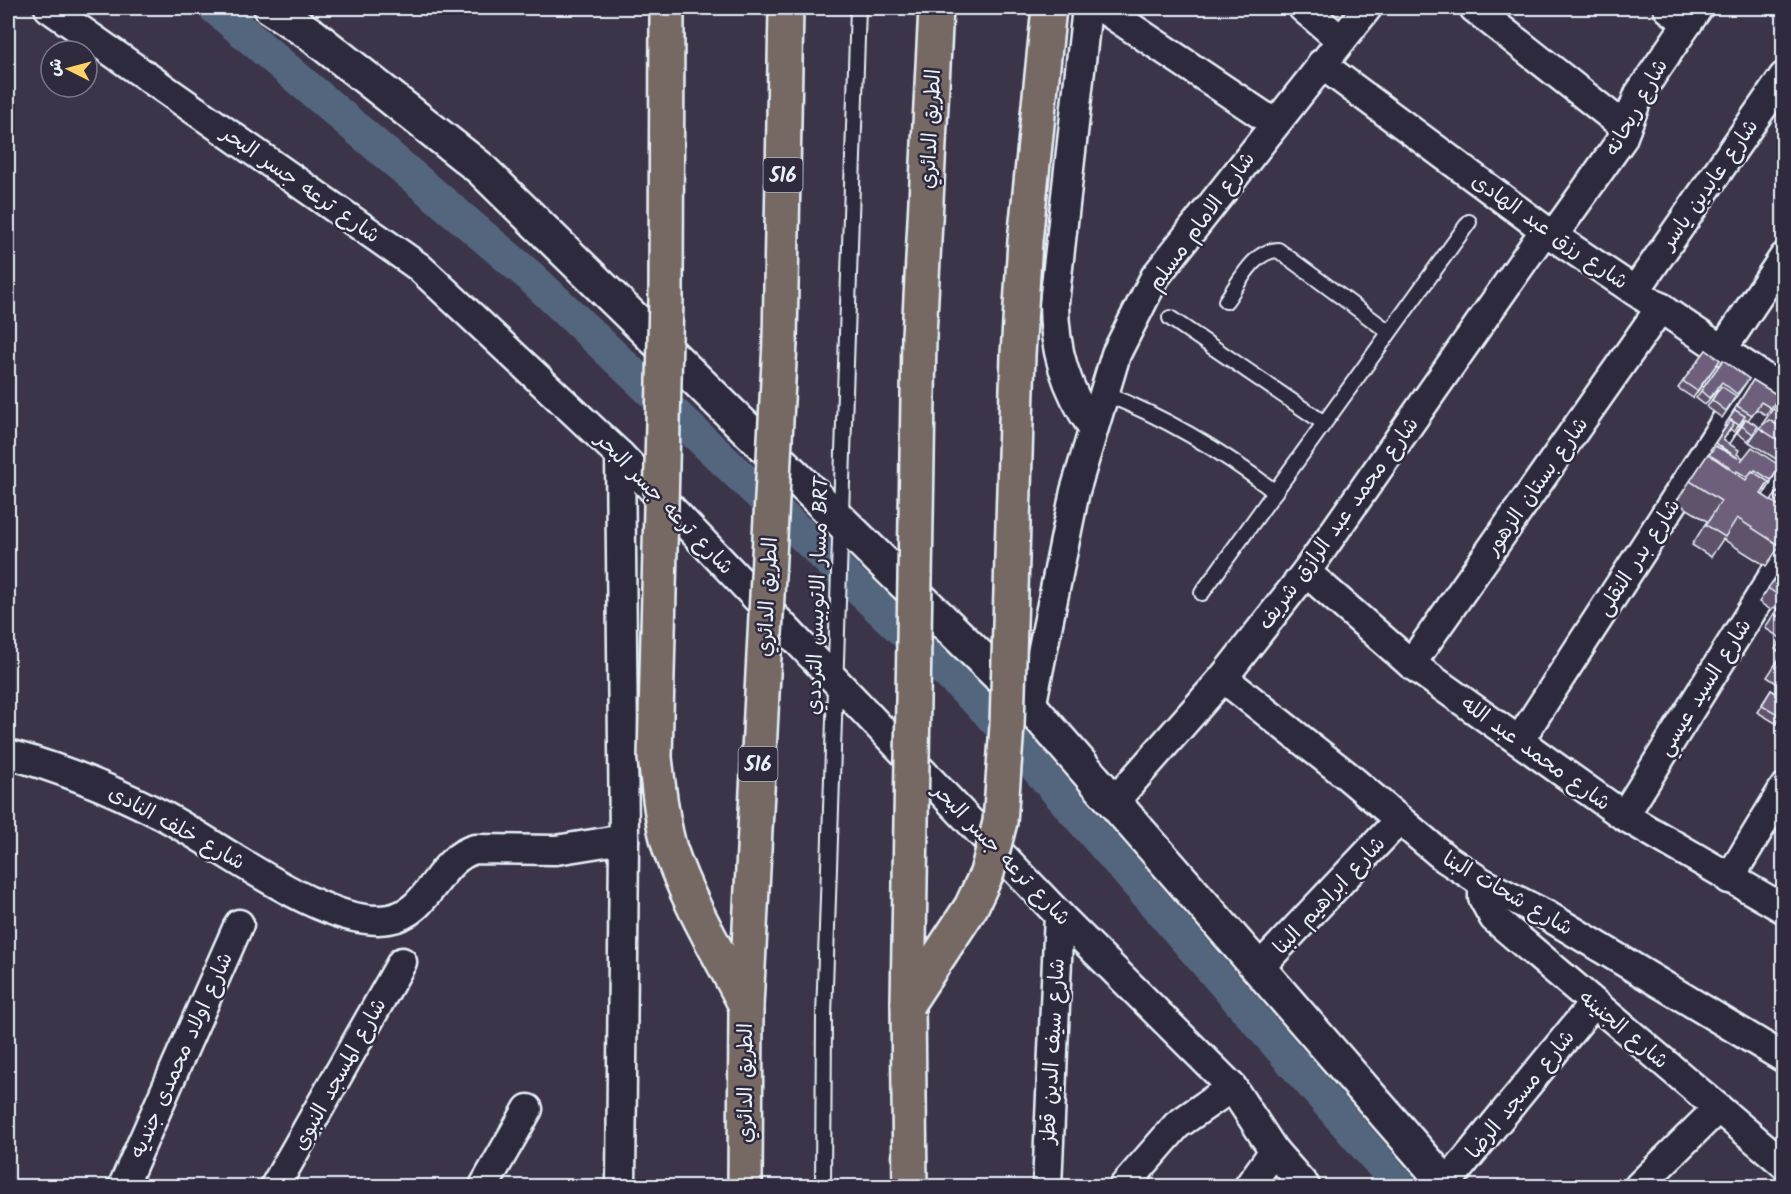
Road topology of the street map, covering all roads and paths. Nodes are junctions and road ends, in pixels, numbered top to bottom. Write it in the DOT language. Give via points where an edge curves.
graph roads {
  1 [pos="49,8"];
  2 [pos="667,8"];
  3 [pos="786,8"];
  4 [pos="858,8"];
  5 [pos="936,8"];
  6 [pos="1049,8"];
  7 [pos="1087,8"];
  8 [pos="1102,8"];
  9 [pos="1303,8"];
  10 [pos="1367,8"];
  11 [pos="1474,8"];
  12 [pos="279,10"];
  13 [pos="1685,13"];
  14 [pos="1341,40"];
  15 [pos="1321,64"];
  16 [pos="1784,76"];
  17 [pos="1274,123"];
  18 [pos="1626,128"];
  19 [pos="1469,222"];
  20 [pos="1549,233"];
  21 [pos="1784,257"];
  22 [pos="1635,291"];
  23 [pos="1226,301"];
  24 [pos="1660,307"];
  25 [pos="1170,318"];
  26 [pos="1389,332"];
  27 [pos="1722,350"];
  28 [pos="1757,373"];
  29 [pos="1784,391"];
  30 [pos="1103,393"];
  31 [pos="1324,423"];
  32 [pos="1092,427"];
  33 [pos="621,455"];
  34 [pos="1784,480"];
  35 [pos="1275,492"];
  36 [pos="1773,527"];
  37 [pos="1784,559"];
  38 [pos="1306,572"];
  39 [pos="1203,593"];
  40 [pos="1412,664"];
  41 [pos="1223,678"];
  42 [pos="1032,707"];
  43 [pos="1519,741"];
  44 [pos="8,754"];
  45 [pos="1784,788"];
  46 [pos="1114,802"];
  47 [pos="1624,816"];
  48 [pos="1399,820"];
  49 [pos="624,839"];
  50 [pos="1729,879"];
  51 [pos="1483,883"];
  52 [pos="1784,909"];
  53 [pos="1059,915"];
  54 [pos="239,924"];
  55 [pos="402,962"];
  56 [pos="1258,969"];
  57 [pos="908,1003"];
  58 [pos="1594,1003"];
  59 [pos="746,1006"];
  60 [pos="1784,1058"];
  61 [pos="1232,1087"];
  62 [pos="1718,1108"];
  63 [pos="528,1109"];
  64 [pos="1274,1151"];
  65 [pos="1784,1164"];
  66 [pos="1447,1185"];
  67 [pos="123,1186"];
  68 [pos="276,1186"];
  69 [pos="484,1186"];
  70 [pos="621,1186"];
  71 [pos="745,1186"];
  72 [pos="823,1186"];
  73 [pos="910,1186"];
  74 [pos="1047,1186"];
  75 [pos="1124,1186"];
  76 [pos="1249,1186"];
  77 [pos="1305,1186"];
  78 [pos="1639,1186"];
  1 -- 33 [label="street, شارع ترعه جسر البحر" via="418,267"];
  2 -- 59 [label="highway, bridge" via="666,298 656,758 660,807 670,848"];
  3 -- 59 [label="highway, الطريق الدائري / 516, bridge" via="780,342"];
  4 -- 72 [label="lane, مسار الاتوبيس الترددي BRT" via="824,1016"];
  5 -- 57 [label="highway, الطريق الدائري, bridge" via="919,336"];
  6 -- 57 [label="highway, bridge" via="1025,242 1018,355 1007,726 1000,822 987,873 972,907"];
  7 -- 32 [label="street" via="1054,303 1063,370 1070,391"];
  8 -- 17 [label="street"];
  9 -- 14 [label="street"];
  10 -- 14 [label="street, شارع الامام مسلم"];
  11 -- 18 [label="street"];
  12 -- 42 [label="street" via="480,168"];
  13 -- 18 [label="street, شارع ريحانه" via="1639,94"];
  14 -- 15 [label="street, شارع الامام مسلم"];
  15 -- 17 [label="street, شارع الامام مسلم"];
  15 -- 20 [label="street, شارع رزق عبد الهادى"];
  16 -- 22 [label="street, شارع عابدين ياسر"];
  17 -- 30 [label="street, شارع الامام مسلم" via="1155,277 1116,354"];
  18 -- 20 [label="street, شارع ريحانه" via="1622,139"];
  19 -- 26 [label="lane"];
  20 -- 22 [label="street, شارع رزق عبد الهادى"];
  20 -- 38 [label="street, شارع محمد عبد الرازق شريف"];
  21 -- 27 [label="street"];
  22 -- 24 [label="street, شارع رزق عبد الهادى"];
  23 -- 26 [label="lane" via="1257,258 1269,250 1278,250"];
  24 -- 27 [label="street, شارع رزق عبد الهادى"];
  24 -- 40 [label="street, شارع بستان الزهور"];
  25 -- 31 [label="lane"];
  26 -- 31 [label="lane"];
  27 -- 28 [label="street, شارع رزق عبد الهادى"];
  28 -- 29 [label="street, شارع رزق عبد الهادى"];
  28 -- 43 [label="street, شارع بدر النقلى"];
  30 -- 32 [label="street, شارع الامام مسلم"];
  30 -- 35 [label="lane" via="1176,425"];
  31 -- 35 [label="lane"];
  32 -- 42 [label="street, شارع الامام مسلم" via="1075,490"];
  33 -- 49 [label="street"];
  33 -- 53 [label="street, شارع ترعه جسر البحر"];
  34 -- 36 [label="street" via="1763,512"];
  35 -- 39 [label="lane"];
  37 -- 47 [label="street, شارع السيد عيسي"];
  38 -- 40 [label="street, شارع محمد عبد الله"];
  38 -- 41 [label="street, شارع محمد عبد الرازق شريف"];
  40 -- 43 [label="street, شارع محمد عبد الله"];
  41 -- 46 [label="street, شارع محمد عبد الرازق شريف"];
  41 -- 48 [label="street, شارع شحات البنا"];
  42 -- 46 [label="street"];
  43 -- 47 [label="street, شارع محمد عبد الله"];
  44 -- 49 [label="street, شارع خلف النادى" via="130,798 281,885 358,920 376,921 409,911 423,900 453,859 475,849 556,850"];
  45 -- 50 [label="street"];
  46 -- 56 [label="street"];
  47 -- 50 [label="street, شارع محمد عبد الله"];
  48 -- 51 [label="street, شارع شحات البنا"];
  48 -- 56 [label="street, شارع ابراهيم البنا"];
  49 -- 70 [label="street"];
  50 -- 52 [label="street, شارع محمد عبد الله"];
  51 -- 58 [label="street, شارع الجنينه" via="1483,898 1494,918"];
  51 -- 60 [label="street, شارع شحات البنا" via="1548,916"];
  53 -- 61 [label="street, شارع ترعه جسر البحر"];
  53 -- 74 [label="street, شارع سيف الدين قطز"];
  54 -- 67 [label="street, شارع اولاد محمدى جنديه"];
  55 -- 68 [label="street, شارع المسجد النبوى"];
  56 -- 66 [label="street"];
  57 -- 73 [label="highway, الطريق الدائري"];
  58 -- 62 [label="street, شارع الجنينه"];
  58 -- 66 [label="street, شارع مسجد الرضا"];
  59 -- 71 [label="highway, الطريق الدائري / 516, bridge"];
  61 -- 64 [label="street, شارع ترعه جسر البحر"];
  61 -- 75 [label="street" via="1177,1125"];
  62 -- 65 [label="street, شارع الجنينه"];
  62 -- 78 [label="street"];
  63 -- 69 [label="street"];
  64 -- 76 [label="street"];
  64 -- 77 [label="street, شارع ترعه جسر البحر"];
}
